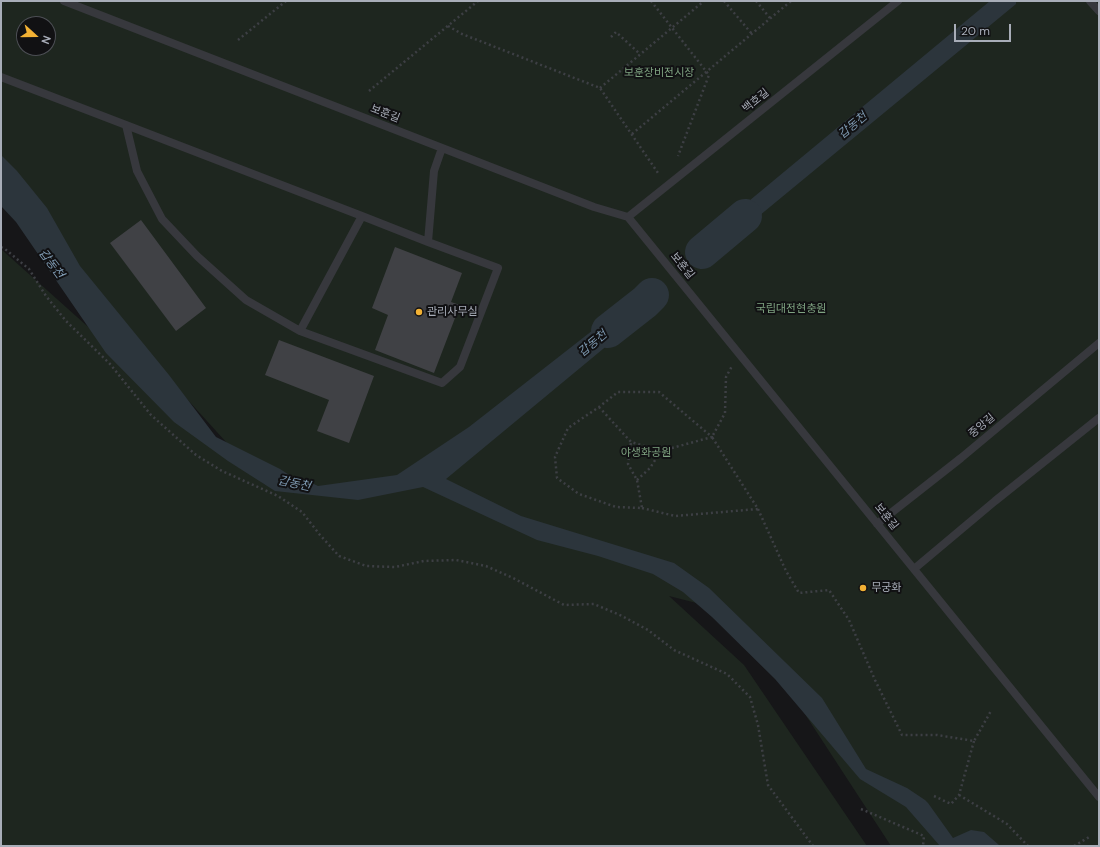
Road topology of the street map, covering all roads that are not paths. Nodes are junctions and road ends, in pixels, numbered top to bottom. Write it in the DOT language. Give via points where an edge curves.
graph roads {
  1 [pos="64,1"];
  2 [pos="898,1"];
  3 [pos="1090,1"];
  4 [pos="1099,11"];
  5 [pos="1,77"];
  6 [pos="126,125"];
  7 [pos="442,148"];
  8 [pos="362,216"];
  9 [pos="628,217"];
  10 [pos="428,242"];
  11 [pos="300,331"];
  12 [pos="1099,343"];
  13 [pos="1099,418"];
  14 [pos="877,524"];
  15 [pos="914,570"];
  16 [pos="1099,797"];
  1 -- 7 [label="lane, 보훈길"];
  2 -- 9 [label="lane, 백호길"];
  3 -- 4 [label="lane"];
  5 -- 6 [label="lane"];
  6 -- 8 [label="lane"];
  6 -- 11 [label="lane" via="137,171 162,219 246,300"];
  7 -- 9 [label="lane, 보훈길" via="594,207"];
  7 -- 10 [label="lane" via="434,171"];
  8 -- 10 [label="lane"];
  8 -- 11 [label="lane"];
  9 -- 14 [label="lane, 보훈길"];
  10 -- 11 [label="lane" via="498,268 460,368 442,383"];
  12 -- 14 [label="lane, 중앙길"];
  13 -- 15 [label="lane"];
  14 -- 15 [label="lane, 보훈길"];
  15 -- 16 [label="lane, 보훈길"];
}
